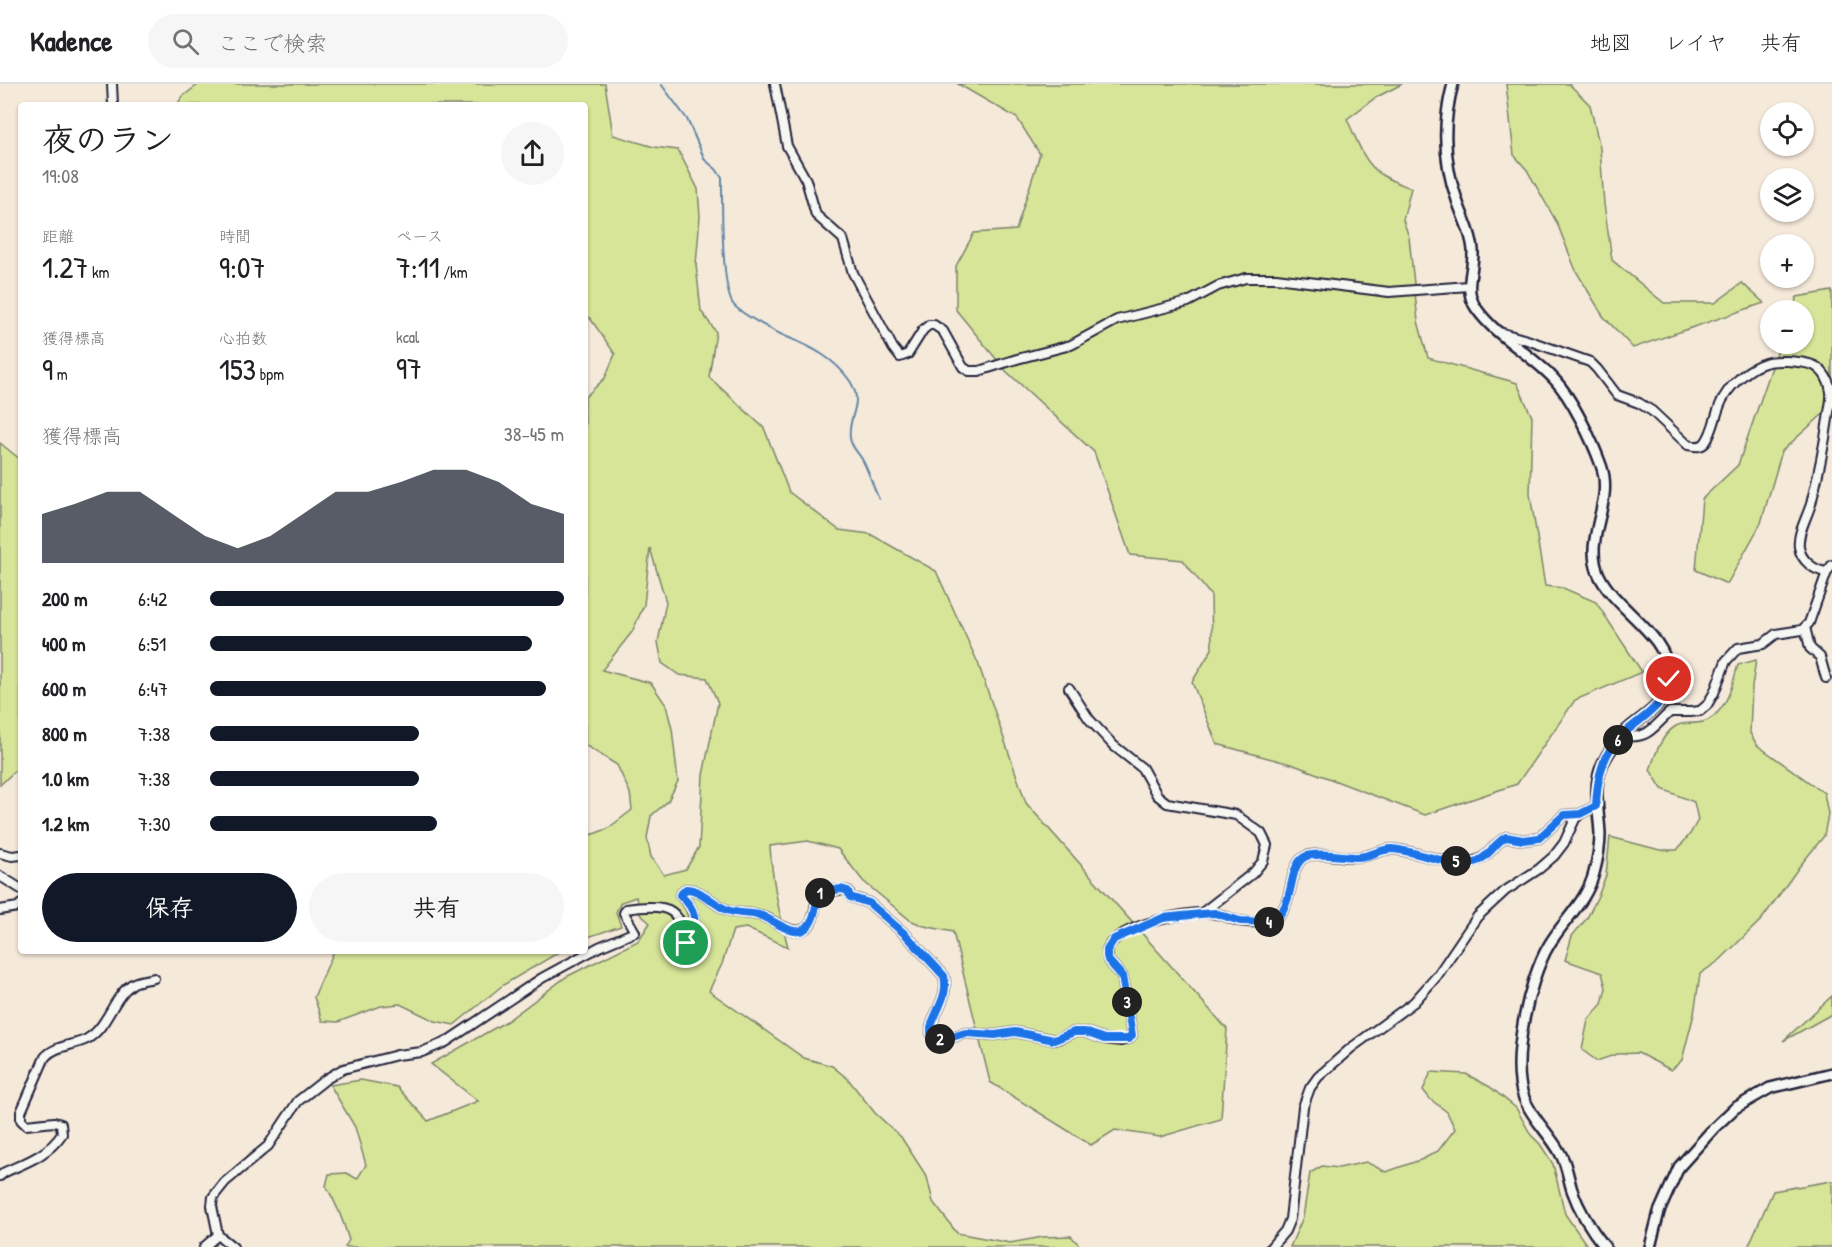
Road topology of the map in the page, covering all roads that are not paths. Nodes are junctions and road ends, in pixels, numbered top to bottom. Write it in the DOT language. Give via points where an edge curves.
graph roads {
  1 [pos="112,84"];
  2 [pos="776,84"];
  3 [pos="1453,84"];
  4 [pos="113,102"];
  5 [pos="1469,286"];
  6 [pos="1499,332"];
  7 [pos="1830,568"];
  8 [pos="1805,627"];
  9 [pos="1826,678"];
  10 [pos="1069,688"];
  11 [pos="1622,736"];
  12 [pos="1596,806"];
  13 [pos="1580,814"];
  14 [pos="0,853"];
  15 [pos="18,856"];
  16 [pos="0,876"];
  17 [pos="18,888"];
  18 [pos="18,907"];
  19 [pos="0,910"];
  20 [pos="1201,914"];
  21 [pos="588,953"];
  22 [pos="586,954"];
  23 [pos="154,978"];
  24 [pos="1832,1073"];
  25 [pos="0,1176"];
  26 [pos="218,1235"];
  27 [pos="204,1247"];
  28 [pos="233,1247"];
  29 [pos="1271,1247"];
  30 [pos="1605,1247"];
  31 [pos="1650,1247"];
  1 -- 4 [label="street"];
  2 -- 5 [label="street" via="787,146 806,180 816,215 843,239 854,273 900,357 908,354 922,330 934,325 943,331 963,367 979,371 1071,345 1116,320 1188,302 1218,286 1246,278 1267,277 1389,292"];
  3 -- 5 [label="street" via="1445,120 1446,156 1472,245"];
  5 -- 6 [label="street" via="1475,307"];
  6 -- 7 [label="street" via="1590,362 1617,395 1652,411 1694,447 1705,443 1723,397 1756,366 1767,362 1814,365 1823,372 1832,394 1811,503 1798,545 1807,563 1820,572"];
  6 -- 11 [label="street" via="1554,379 1574,410 1606,483 1594,546 1597,570 1660,648 1667,663 1665,697"];
  7 -- 8 [label="street"];
  8 -- 9 [label="street" via="1809,648 1820,657"];
  8 -- 11 [label="street" via="1776,634 1763,644 1737,648 1700,711 1670,712 1647,734 1637,738"];
  10 -- 20 [label="street" via="1089,719 1142,768 1157,795 1167,803 1236,815 1261,833 1267,845 1263,861"];
  11 -- 12 [label="street" via="1601,767"];
  12 -- 13 [label="street"];
  12 -- 30 [label="street" via="1600,837 1595,873 1537,968 1519,1047 1518,1071 1525,1101 1562,1155 1580,1210"];
  13 -- 20 [label="street" via="1564,815 1539,838 1506,837 1476,861 1447,860 1390,849 1364,857 1309,854 1300,860 1283,910 1272,922"];
  13 -- 29 [label="street" via="1554,856 1504,891 1477,917 1414,1002 1330,1064 1314,1083 1303,1107 1290,1219 1285,1232"];
  14 -- 15 [label="street"];
  16 -- 17 [label="street"];
  18 -- 19 [label="street"];
  20 -- 21 [label="street" via="1163,918 1111,943 1107,956 1122,976 1132,1035 1129,1039 1104,1039 1085,1032 1054,1040 1015,1032 965,1033 943,1040 934,1037 931,1027 945,995 944,976 869,903 850,897 848,891 841,889 822,891 811,921 801,930 761,915 727,909 686,889 680,895 695,916 694,927 679,955 675,956 673,951 679,920 672,911 639,907 624,913 635,932"];
  22 -- 26 [label="street" via="542,978 446,1042 422,1052 343,1069 297,1101 268,1146 213,1197"];
  23 -- 25 [label="street" via="133,983 87,1039 51,1051 45,1058 21,1120 26,1125 61,1124 62,1134 44,1154"];
  24 -- 31 [label="street" via="1770,1088 1735,1108 1714,1128 1679,1167 1659,1212"];
  26 -- 27 [label="street"];
  26 -- 28 [label="street"];
}
